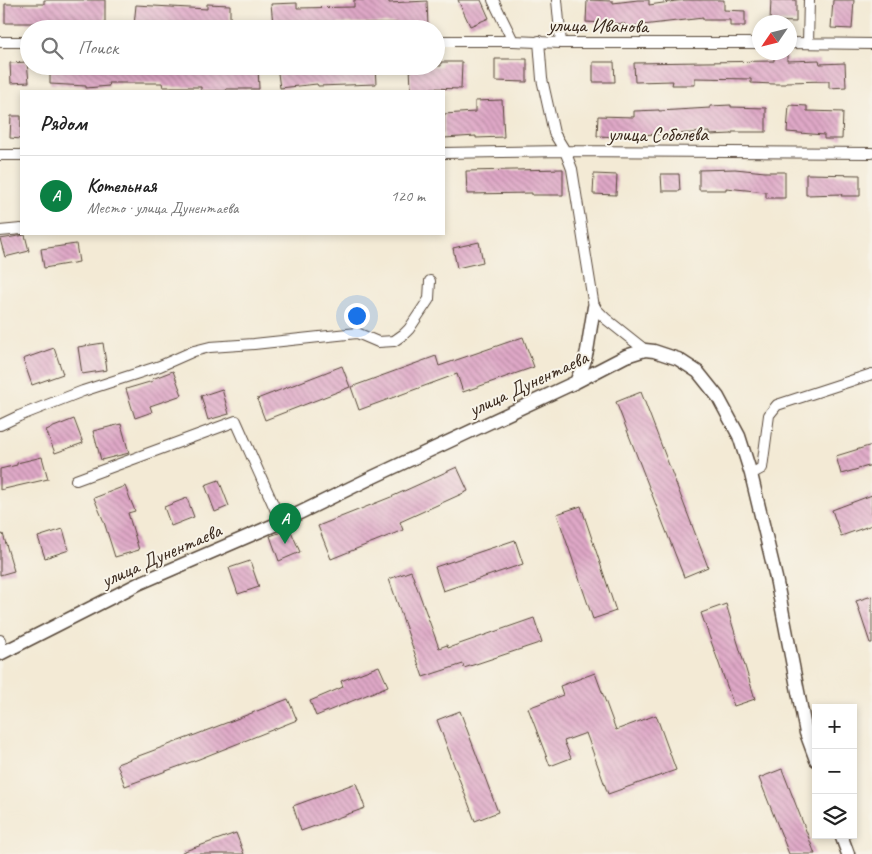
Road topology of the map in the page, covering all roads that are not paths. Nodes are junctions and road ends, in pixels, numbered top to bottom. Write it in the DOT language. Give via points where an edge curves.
graph roads {
  1 [pos="493,0"];
  2 [pos="557,0"];
  3 [pos="809,0"];
  4 [pos="445,41"];
  5 [pos="513,41"];
  6 [pos="539,41"];
  7 [pos="0,42"];
  8 [pos="20,42"];
  9 [pos="561,43"];
  10 [pos="752,43"];
  11 [pos="797,43"];
  12 [pos="808,43"];
  13 [pos="872,44"];
  14 [pos="565,151"];
  15 [pos="445,153"];
  16 [pos="872,153"];
  17 [pos="0,155"];
  18 [pos="20,155"];
  19 [pos="20,229"];
  20 [pos="0,230"];
  21 [pos="430,281"];
  22 [pos="594,307"];
  23 [pos="645,350"];
  24 [pos="872,374"];
  25 [pos="576,382"];
  26 [pos="0,425"];
  27 [pos="752,474"];
  28 [pos="76,480"];
  29 [pos="281,522"];
  30 [pos="1,649"];
  31 [pos="812,749"];
  32 [pos="843,839"];
  33 [pos="848,854"];
  1 -- 5 [label="street"];
  2 -- 9 [label="street"];
  3 -- 12 [label="street"];
  4 -- 5 [label="street, улица Иванова"];
  5 -- 6 [label="street, улица Иванова"];
  6 -- 9 [label="street, улица Иванова"];
  6 -- 14 [label="street" via="542,79 554,132"];
  7 -- 8 [label="street"];
  9 -- 10 [label="street, улица Иванова"];
  11 -- 12 [label="street"];
  12 -- 13 [label="street"];
  14 -- 15 [label="street, улица Соболева"];
  14 -- 16 [label="street, улица Соболева"];
  14 -- 22 [label="street" via="572,169"];
  17 -- 18 [label="street"];
  19 -- 20 [label="street"];
  21 -- 26 [label="street" via="429,299 409,329 394,341 378,342 357,333 210,347 83,391"];
  22 -- 23 [label="street"];
  22 -- 25 [label="street" via="587,351"];
  23 -- 25 [label="street, улица Дунентаева" via="626,356"];
  23 -- 27 [label="street" via="678,359 698,372 718,396 739,436"];
  24 -- 27 [label="street" via="777,405 769,415 762,468"];
  25 -- 29 [label="street, улица Дунентаева"];
  27 -- 31 [label="street"];
  28 -- 29 [label="street" via="236,421"];
  29 -- 30 [label="street, улица Дунентаева" via="140,583"];
  32 -- 33 [label="street"];
}
